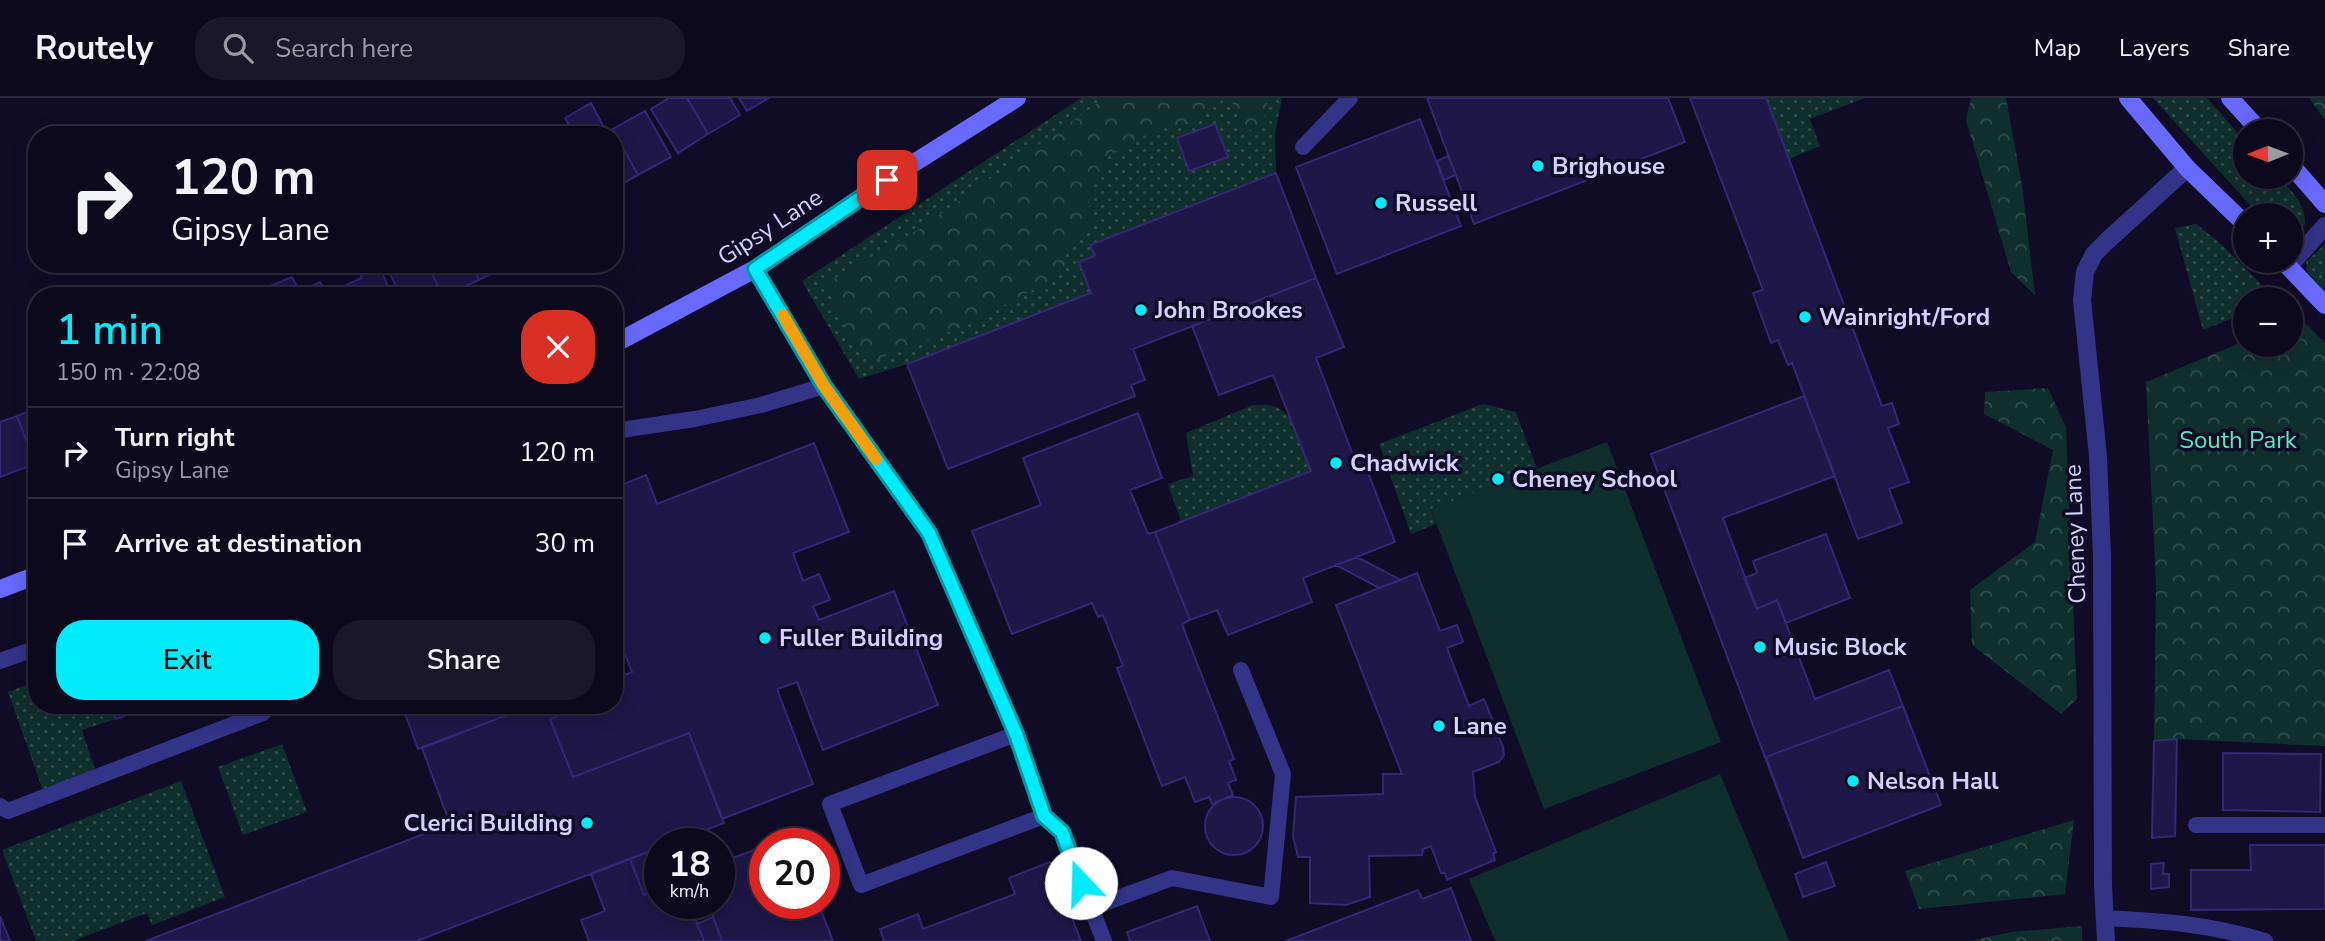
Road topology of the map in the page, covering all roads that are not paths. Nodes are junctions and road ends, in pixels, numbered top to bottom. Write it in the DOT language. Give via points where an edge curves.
graph roads {
  1 [pos="1017,98"];
  2 [pos="1350,98"];
  3 [pos="2128,98"];
  4 [pos="2230,98"];
  5 [pos="2249,119"];
  6 [pos="1303,147"];
  7 [pos="2187,168"];
  8 [pos="2303,179"];
  9 [pos="2325,204"];
  10 [pos="2233,212"];
  11 [pos="2325,226"];
  12 [pos="2303,247"];
  13 [pos="755,269"];
  14 [pos="2295,273"];
  15 [pos="2325,305"];
  16 [pos="623,339"];
  17 [pos="824,386"];
  18 [pos="623,430"];
  19 [pos="28,578"];
  20 [pos="0,589"];
  21 [pos="28,651"];
  22 [pos="0,661"];
  23 [pos="1241,670"];
  24 [pos="260,714"];
  25 [pos="1016,734"];
  26 [pos="0,806"];
  27 [pos="1044,816"];
  28 [pos="2196,825"];
  29 [pos="2325,825"];
  30 [pos="1091,908"];
  31 [pos="2106,918"];
  32 [pos="1104,941"];
  33 [pos="2106,941"];
  34 [pos="2265,941"];
  1 -- 13 [label="street, Gipsy Lane"];
  2 -- 6 [label="lane"];
  3 -- 7 [label="street"];
  4 -- 5 [label="street"];
  7 -- 10 [label="street"];
  7 -- 31 [label="street, Cheney Lane" via="2107,241 2085,272 2082,300 2098,456 2102,556"];
  8 -- 9 [label="street"];
  11 -- 12 [label="street"];
  13 -- 16 [label="street, Gipsy Lane"];
  13 -- 17 [label="lane"];
  14 -- 15 [label="street"];
  17 -- 18 [label="lane" via="761,405"];
  17 -- 25 [label="lane" via="929,533"];
  19 -- 20 [label="street"];
  21 -- 22 [label="lane"];
  23 -- 30 [label="lane" via="1283,774 1271,897 1172,878"];
  24 -- 26 [label="lane" via="8,811"];
  25 -- 27 [label="lane"];
  25 -- 27 [label="lane" via="831,804 861,885"];
  27 -- 30 [label="lane" via="1062,832"];
  28 -- 29 [label="lane"];
  30 -- 32 [label="lane"];
  31 -- 33 [label="street, Cheney Lane"];
  31 -- 34 [label="lane" via="2218,927"];
}
